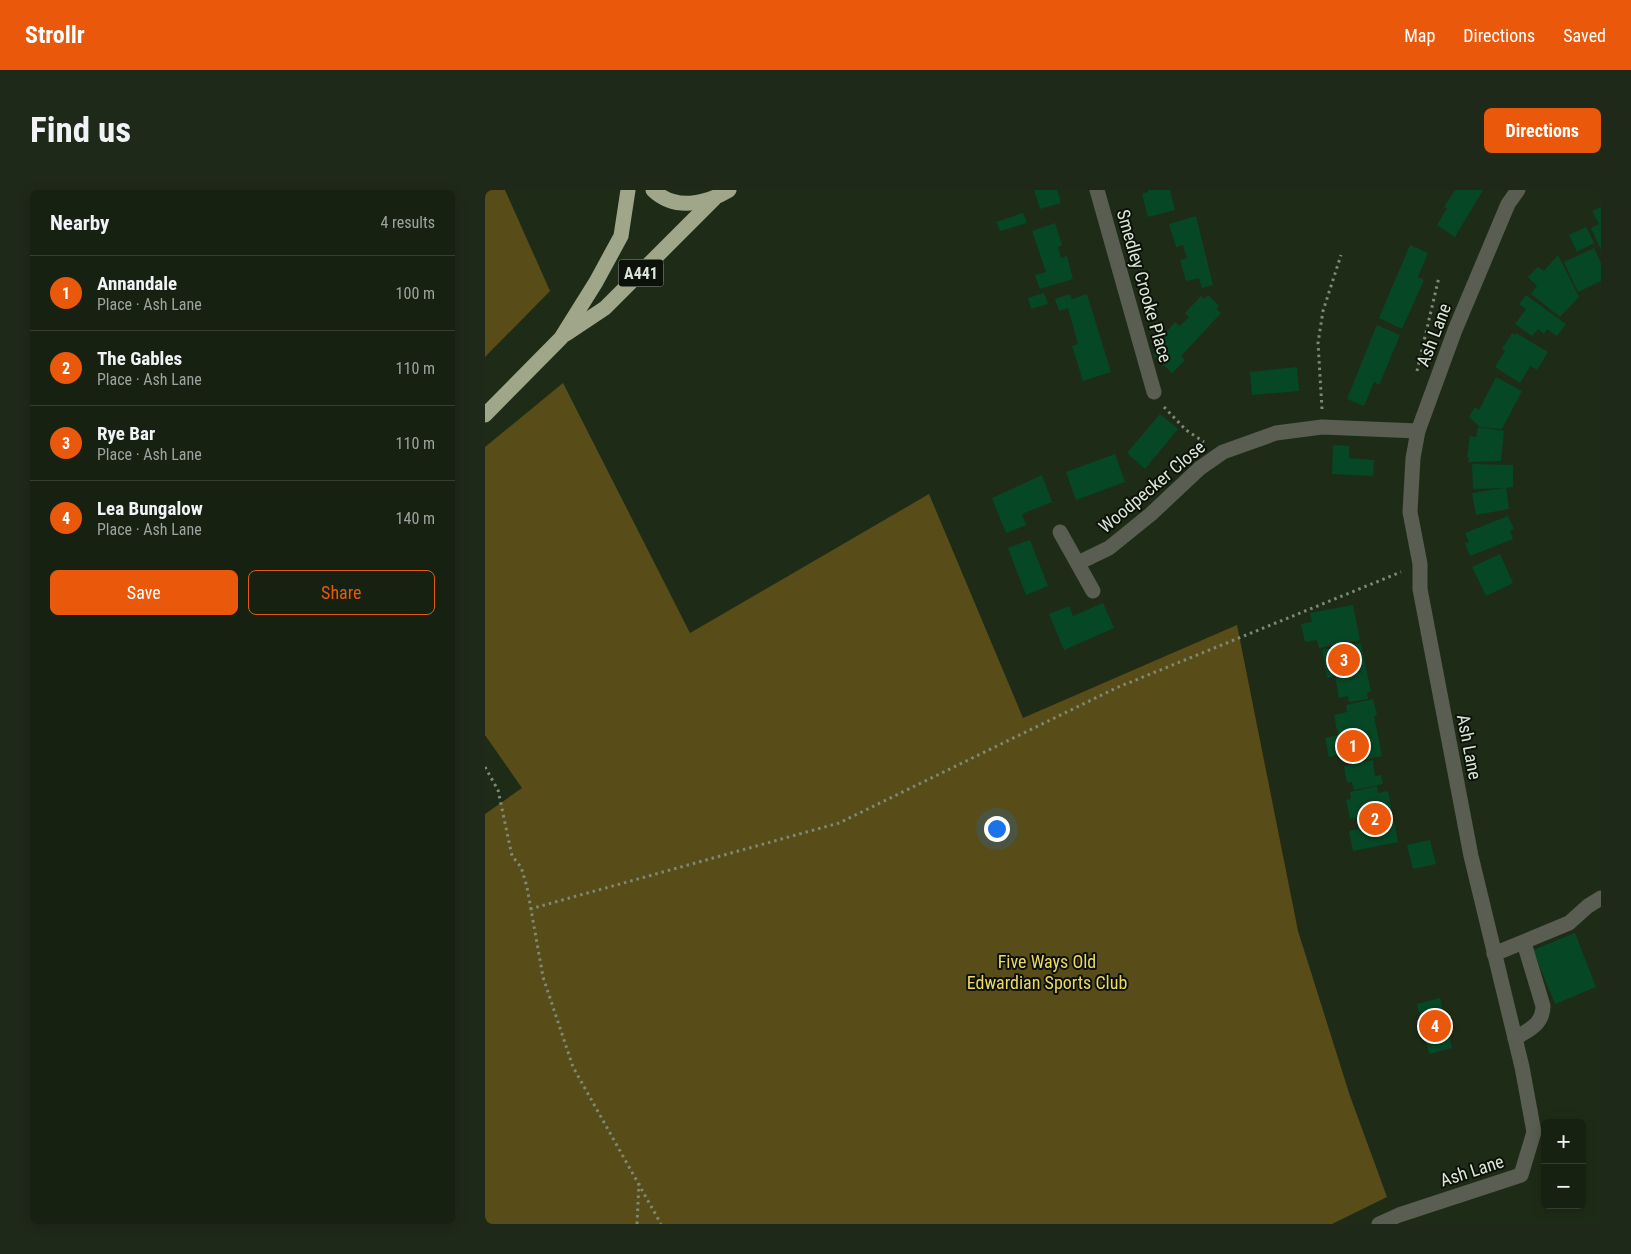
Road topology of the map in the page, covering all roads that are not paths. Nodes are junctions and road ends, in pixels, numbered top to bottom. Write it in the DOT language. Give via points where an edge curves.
graph roads {
  1 [pos="628,190"];
  2 [pos="653,190"];
  3 [pos="729,190"];
  4 [pos="1097,190"];
  5 [pos="1518,190"];
  6 [pos="714,199"];
  7 [pos="561,338"];
  8 [pos="1154,392"];
  9 [pos="485,415"];
  10 [pos="1418,431"];
  11 [pos="1060,532"];
  12 [pos="1078,563"];
  13 [pos="1093,591"];
  14 [pos="1601,898"];
  15 [pos="1524,943"];
  16 [pos="1494,954"];
  17 [pos="1515,1038"];
  18 [pos="1379,1224"];
  1 -- 7 [label="highway, A441" via="621,236"];
  2 -- 6 [label="highway" via="669,200 690,204"];
  3 -- 6 [label="highway"];
  4 -- 8 [label="street, Smedley Crooke Place"];
  5 -- 10 [label="street, Ash Lane" via="1455,330"];
  6 -- 7 [label="highway, A441" via="605,308"];
  7 -- 9 [label="highway, A441"];
  10 -- 12 [label="street, Woodpecker Close" via="1322,427 1277,433 1223,452 1200,468 1109,548"];
  10 -- 16 [label="street, Ash Lane" via="1410,512 1420,564 1420,589 1467,837"];
  11 -- 12 [label="street"];
  12 -- 13 [label="street"];
  14 -- 15 [label="street" via="1569,923"];
  15 -- 16 [label="street"];
  15 -- 17 [label="street" via="1543,1015 1532,1028"];
  16 -- 17 [label="street, Ash Lane"];
  17 -- 18 [label="street, Ash Lane" via="1534,1132 1521,1175"];
}
